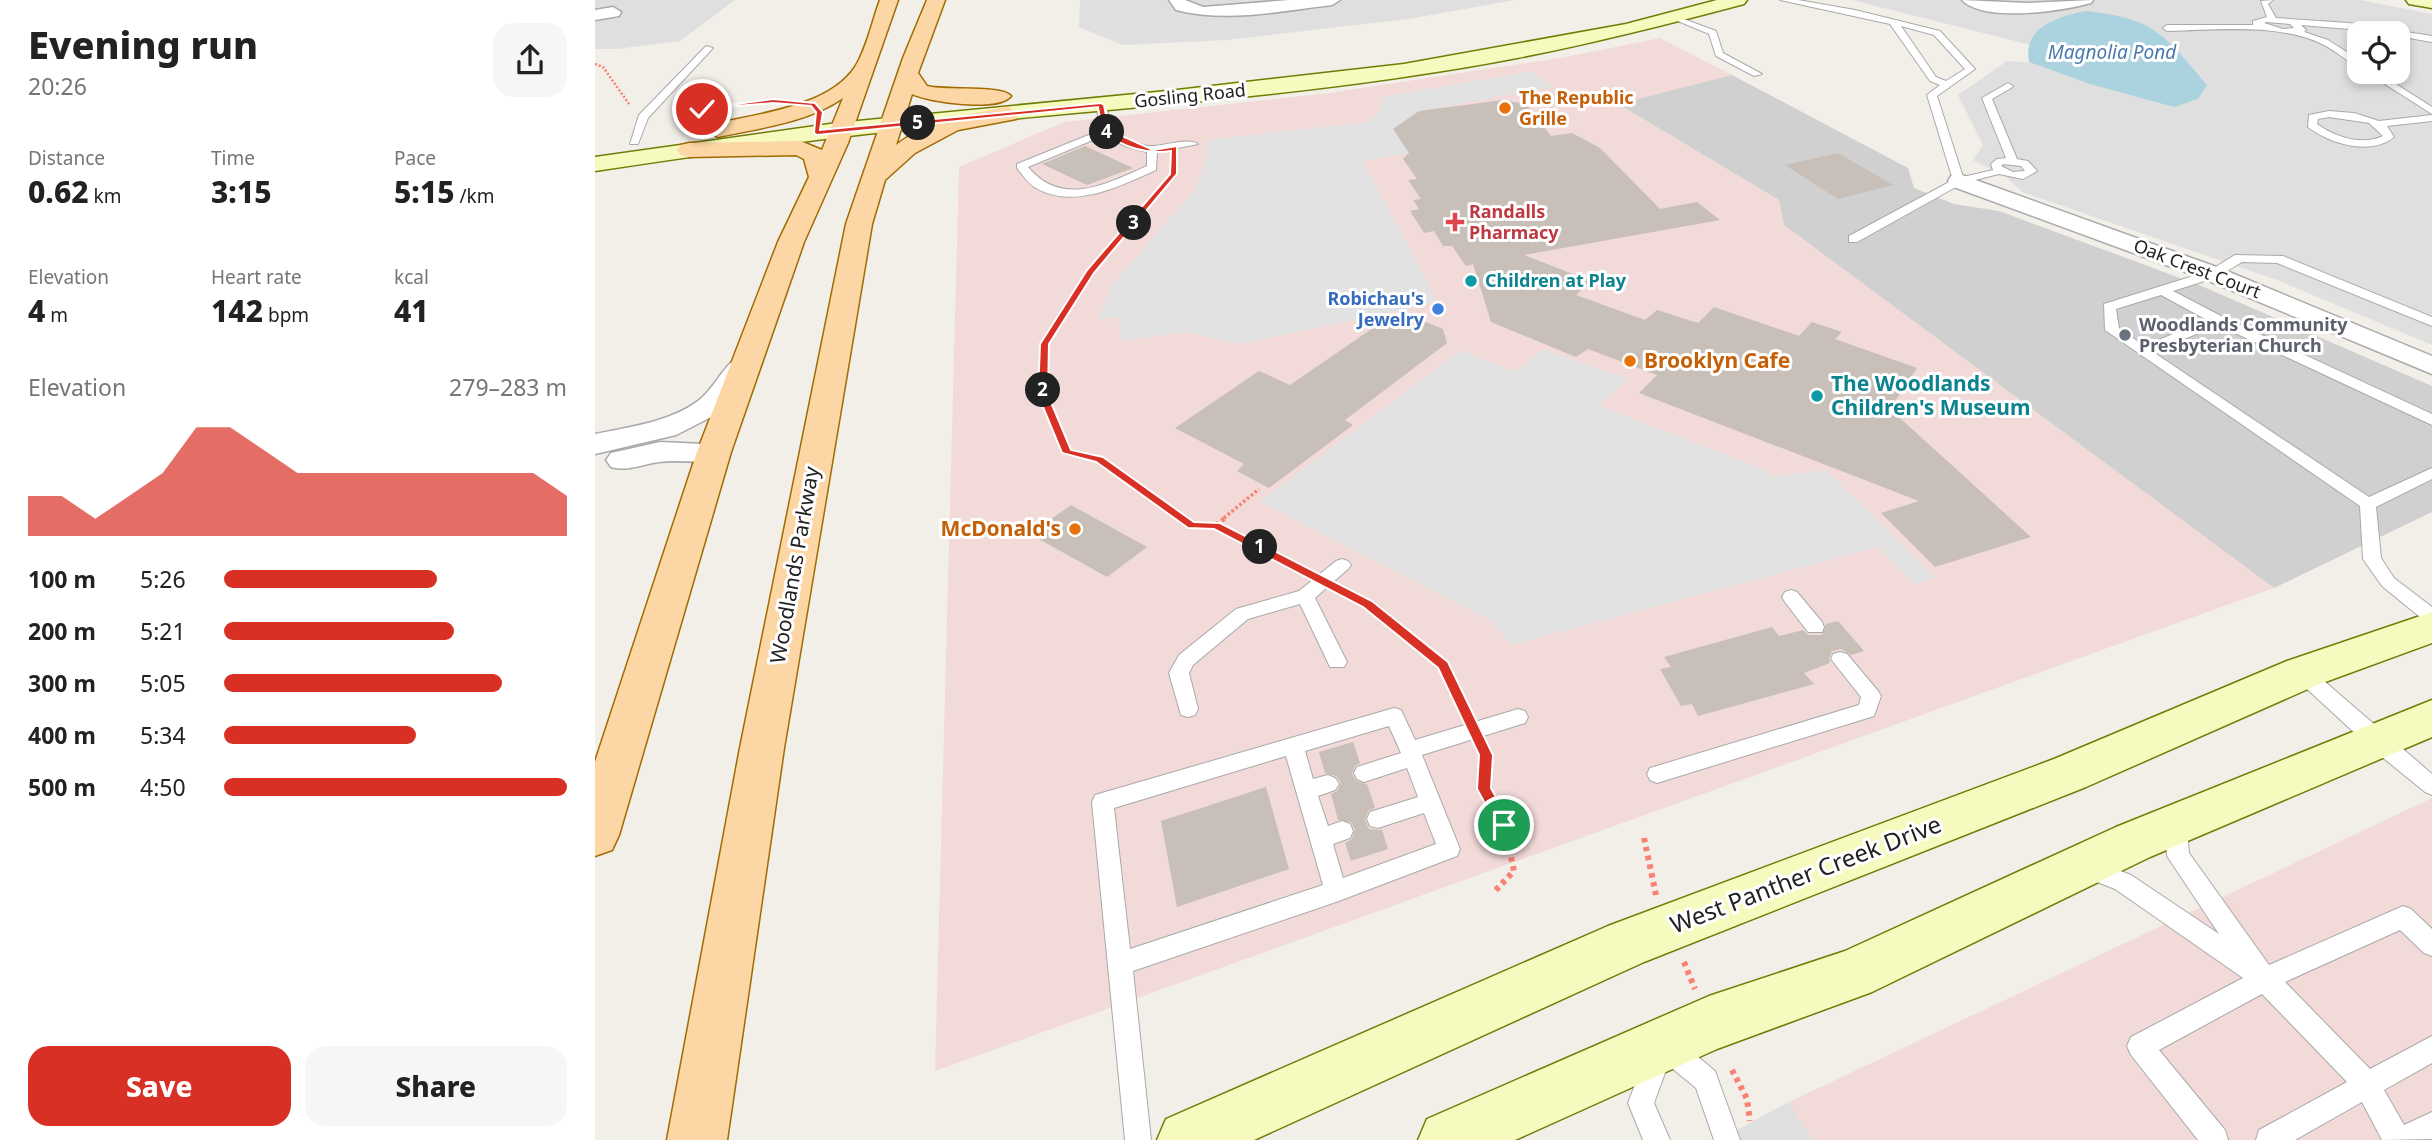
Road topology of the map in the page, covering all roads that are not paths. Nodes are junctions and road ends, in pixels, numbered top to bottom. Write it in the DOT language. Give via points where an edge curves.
graph roads {
  1 [pos="889,0"];
  2 [pos="936,0"];
  3 [pos="1177,0"];
  4 [pos="1332,0"];
  5 [pos="1738,0"];
  6 [pos="1784,0"];
  7 [pos="1970,0"];
  8 [pos="2085,0"];
  9 [pos="2269,0"];
  10 [pos="2415,0"];
  11 [pos="2432,3"];
  12 [pos="1674,9"];
  13 [pos="613,12"];
  14 [pos="595,15"];
  15 [pos="2272,19"];
  16 [pos="1892,20"];
  17 [pos="2292,22"];
  18 [pos="2262,27"];
  19 [pos="2167,29"];
  20 [pos="2295,32"];
  21 [pos="2432,39"];
  22 [pos="709,48"];
  23 [pos="2347,56"];
  24 [pos="861,72"];
  25 [pos="908,73"];
  26 [pos="1757,74"];
  27 [pos="1945,84"];
  28 [pos="2390,84"];
  29 [pos="2008,86"];
  30 [pos="1184,88"];
  31 [pos="1023,96"];
  32 [pos="1101,105"];
  33 [pos="2432,111"];
  34 [pos="1008,114"];
  35 [pos="895,117"];
  36 [pos="2432,118"];
  37 [pos="716,119"];
  38 [pos="842,121"];
  39 [pos="2376,124"];
  40 [pos="1106,131"];
  41 [pos="634,142"];
  42 [pos="1193,144"];
  43 [pos="595,148"];
  44 [pos="689,150"];
  45 [pos="1152,152"];
  46 [pos="2012,160"];
  47 [pos="595,164"];
  48 [pos="2000,171"];
  49 [pos="821,177"];
  50 [pos="874,177"];
  51 [pos="1959,181"];
  52 [pos="1853,239"];
  53 [pos="2213,274"];
  54 [pos="2165,292"];
  55 [pos="2218,320"];
  56 [pos="2432,322"];
  57 [pos="2143,351"];
  58 [pos="748,361"];
  59 [pos="2432,366"];
  60 [pos="2432,420"];
  61 [pos="595,444"];
  62 [pos="714,452"];
  63 [pos="595,466"];
  64 [pos="2432,473"];
  65 [pos="2368,504"];
  66 [pos="1342,565"];
  67 [pos="1305,596"];
  68 [pos="1791,597"];
  69 [pos="2432,617"];
  70 [pos="1815,627"];
  71 [pos="2432,627"];
  72 [pos="1840,659"];
  73 [pos="1337,662"];
  74 [pos="2302,673"];
  75 [pos="1188,709"];
  76 [pos="1518,717"];
  77 [pos="2432,718"];
  78 [pos="2378,743"];
  79 [pos="1293,746"];
  80 [pos="1412,754"];
  81 [pos="1364,773"];
  82 [pos="1657,774"];
  83 [pos="1328,783"];
  84 [pos="2432,786"];
  85 [pos="1306,790"];
  86 [pos="1431,802"];
  87 [pos="1378,819"];
  88 [pos="2185,821"];
  89 [pos="595,835"];
  90 [pos="2083,866"];
  91 [pos="1336,891"];
  92 [pos="2432,945"];
  93 [pos="1120,964"];
  94 [pos="2265,979"];
  95 [pos="1663,1044"];
  96 [pos="2432,1049"];
  97 [pos="2367,1085"];
  98 [pos="2432,1125"];
  99 [pos="697,1140"];
  100 [pos="1138,1140"];
  101 [pos="1187,1140"];
  102 [pos="1448,1140"];
  103 [pos="1657,1140"];
  104 [pos="1727,1140"];
  105 [pos="2215,1140"];
  106 [pos="2269,1140"];
  107 [pos="2397,1140"];
  108 [pos="2403,1140"];
  1 -- 24 [label="main road"];
  2 -- 25 [label="main road, Woodlands Parkway"];
  3 -- 4 [label="street" via="1182,7 1203,12"];
  5 -- 12 [label="main road, Gosling Road"];
  6 -- 16 [label="lane"];
  7 -- 8 [label="street" via="2029,8"];
  9 -- 15 [label="lane" via="2264,3"];
  10 -- 11 [label="main road"];
  12 -- 26 [label="lane" via="1713,33 1719,54"];
  12 -- 30 [label="main road, Gosling Road" via="1459,63"];
  13 -- 14 [label="street"];
  15 -- 17 [label="lane"];
  15 -- 18 [label="lane" via="2257,21"];
  16 -- 27 [label="lane" via="1933,79"];
  16 -- 27 [label="lane" via="1937,33 1970,69"];
  17 -- 20 [label="lane" via="2302,27"];
  17 -- 21 [label="lane"];
  18 -- 19 [label="lane"];
  18 -- 20 [label="lane"];
  20 -- 23 [label="lane" via="2325,42"];
  22 -- 41 [label="lane" via="643,117"];
  24 -- 37 [label="main road" via="848,87 815,107"];
  24 -- 38 [label="main road"];
  25 -- 31 [label="main road" via="920,91 931,95"];
  25 -- 35 [label="main road, Woodlands Parkway"];
  27 -- 51 [label="lane" via="1932,94"];
  28 -- 33 [label="lane"];
  29 -- 46 [label="lane" via="1987,98"];
  30 -- 31 [label="main road, Gosling Road"];
  30 -- 32 [label="main road, Gosling Road"];
  31 -- 35 [label="main road, Gosling Road"];
  32 -- 34 [label="main road, Gosling Road"];
  32 -- 40 [label="lane"];
  34 -- 35 [label="main road, Gosling Road"];
  34 -- 50 [label="main road" via="925,133"];
  35 -- 38 [label="main road, Gosling Road"];
  35 -- 50 [label="main road, Woodlands Parkway"];
  36 -- 39 [label="lane"];
  37 -- 38 [label="main road, Gosling Road"];
  37 -- 41 [label="main road, Gosling Road"];
  38 -- 44 [label="main road, Gosling Road"];
  38 -- 49 [label="main road"];
  39 -- 39 [label="lane" via="2329,114 2310,121 2325,134 2364,143 2389,137 2385,128"];
  40 -- 45 [label="lane"];
  40 -- 45 [label="lane" via="1021,166 1039,185 1061,192 1098,191 1152,168"];
  41 -- 43 [label="main road, Gosling Road"];
  42 -- 45 [label="lane"];
  44 -- 47 [label="main road, Gosling Road"];
  44 -- 49 [label="main road" via="800,148 815,155"];
  46 -- 48 [label="lane" via="1995,164"];
  46 -- 48 [label="lane" via="2028,166 2031,173 2017,176"];
  48 -- 51 [label="lane"];
  49 -- 58 [label="main road"];
  50 -- 99 [label="main road, Woodlands Parkway" via="859,224 823,413"];
  51 -- 52 [label="lane"];
  51 -- 53 [label="street, Oak Crest Court"];
  53 -- 54 [label="lane"];
  53 -- 56 [label="lane" via="2239,258 2279,258"];
  53 -- 59 [label="street, Oak Crest Court"];
  54 -- 55 [label="lane"];
  54 -- 57 [label="lane" via="2109,307 2112,330"];
  55 -- 57 [label="lane"];
  55 -- 60 [label="lane"];
  57 -- 65 [label="lane"];
  58 -- 61 [label="street" via="709,407 665,428"];
  58 -- 62 [label="main road"];
  62 -- 63 [label="street" via="660,452"];
  62 -- 89 [label="main road"];
  64 -- 65 [label="lane"];
  65 -- 69 [label="lane" via="2372,559 2388,582"];
  66 -- 67 [label="lane"];
  67 -- 73 [label="lane"];
  67 -- 75 [label="lane" via="1242,614 1186,660 1179,673"];
  68 -- 70 [label="lane"];
  71 -- 74 [label="main road, West Panther Creek Drive"];
  72 -- 82 [label="lane" via="1871,696 1867,710"];
  74 -- 78 [label="lane"];
  74 -- 101 [label="main road, West Panther Creek Drive" via="2070,773 1626,944"];
  76 -- 80 [label="lane"];
  77 -- 78 [label="main road"];
  78 -- 84 [label="lane"];
  78 -- 88 [label="main road"];
  79 -- 80 [label="lane" via="1394,716"];
  79 -- 85 [label="lane"];
  79 -- 93 [label="lane" via="1103,802"];
  80 -- 81 [label="lane"];
  80 -- 86 [label="lane"];
  83 -- 85 [label="lane"];
  85 -- 91 [label="lane" via="1331,835"];
  86 -- 87 [label="lane"];
  86 -- 91 [label="lane" via="1449,849"];
  88 -- 90 [label="main road"];
  88 -- 94 [label="lane" via="2176,841 2178,856"];
  90 -- 94 [label="lane" via="2123,882"];
  90 -- 95 [label="main road" via="1853,974"];
  91 -- 93 [label="lane"];
  92 -- 94 [label="lane" via="2403,917"];
  93 -- 100 [label="lane"];
  94 -- 97 [label="lane"];
  94 -- 105 [label="lane" via="2140,1046"];
  95 -- 102 [label="main road"];
  95 -- 103 [label="lane" via="1641,1103"];
  95 -- 104 [label="lane" via="1706,1080"];
  96 -- 97 [label="lane"];
  97 -- 106 [label="lane"];
  97 -- 107 [label="lane"];
  98 -- 108 [label="lane"];
}
